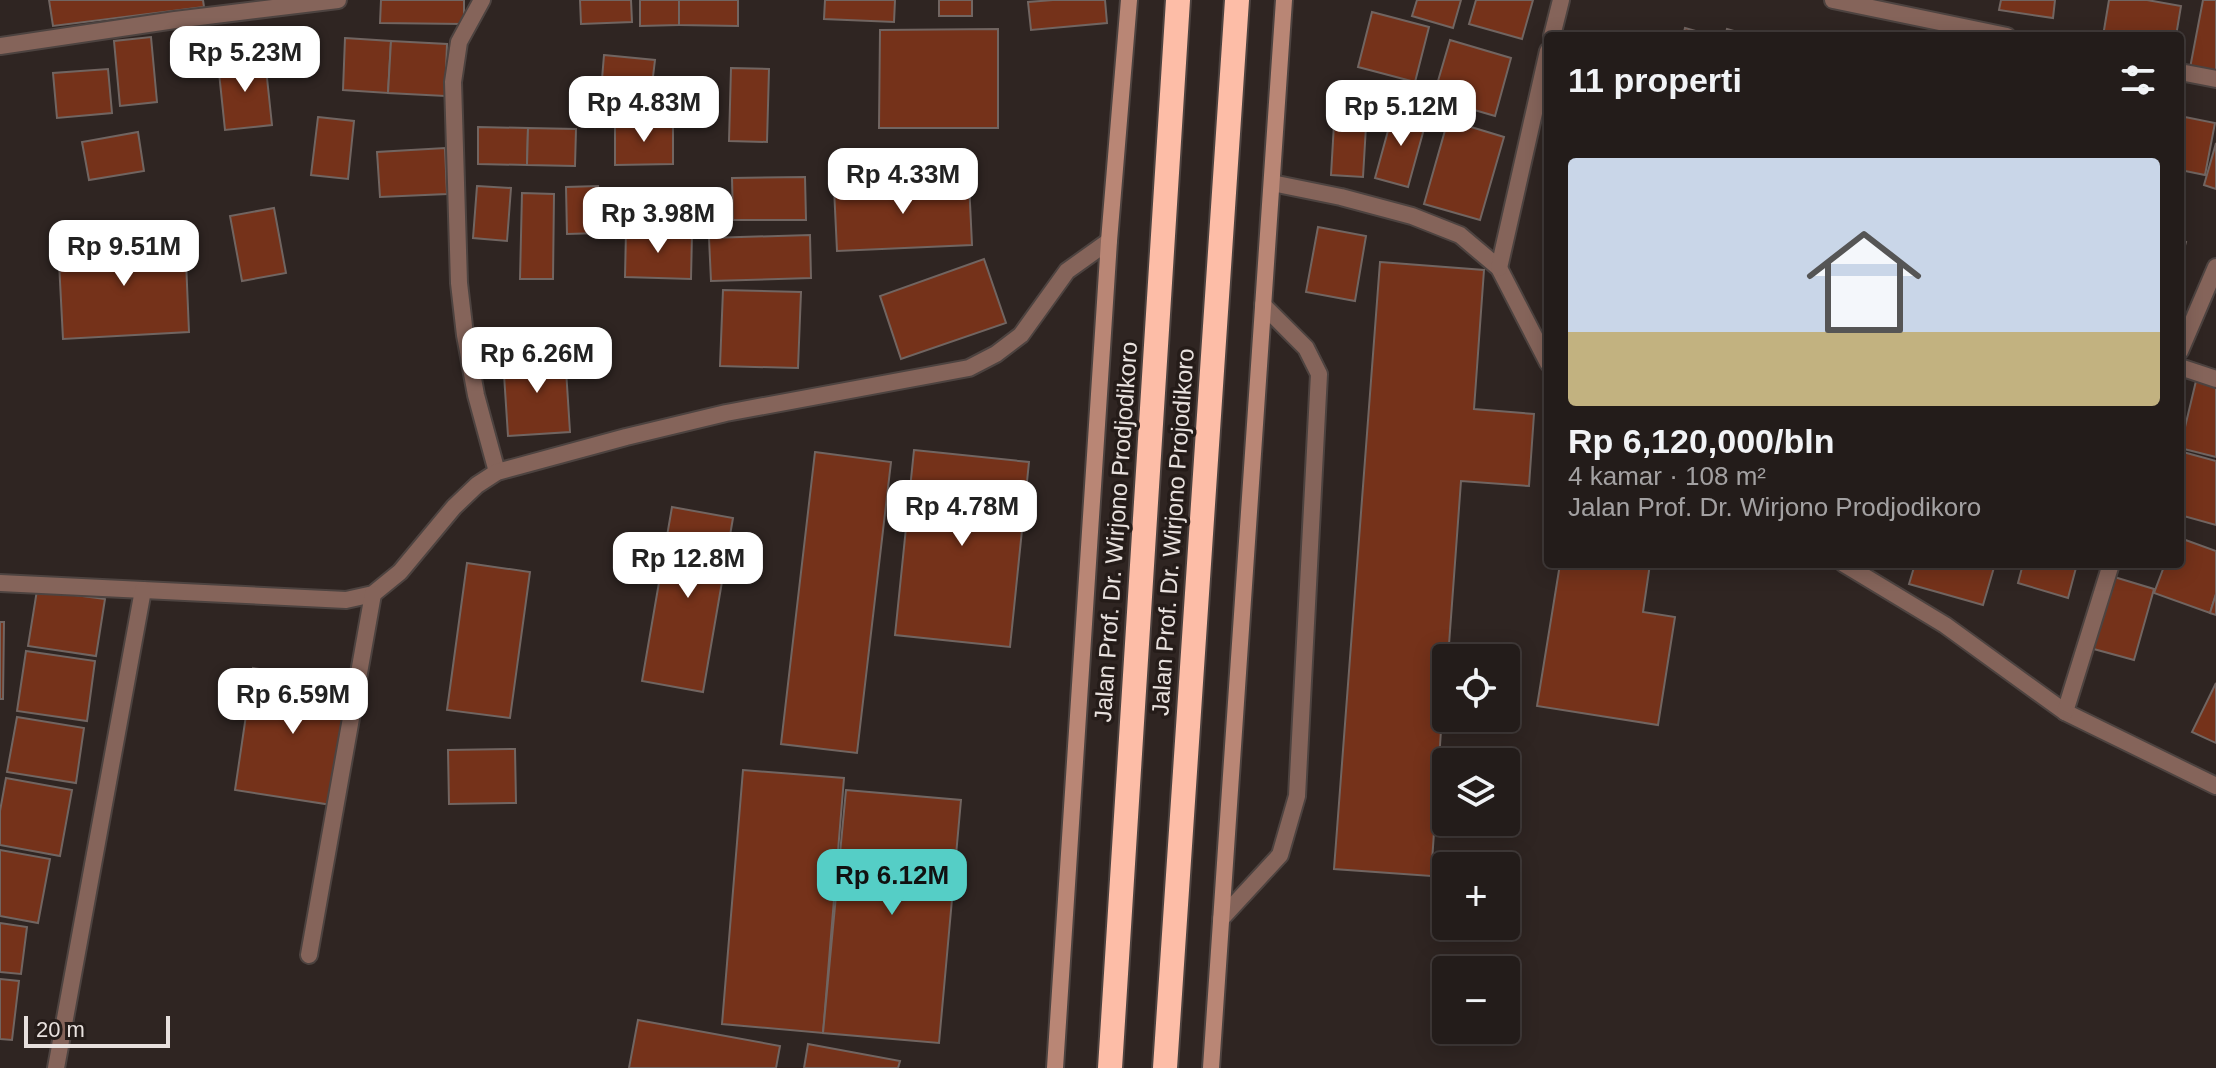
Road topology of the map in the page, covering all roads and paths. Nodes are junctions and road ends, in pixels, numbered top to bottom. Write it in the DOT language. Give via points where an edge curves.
graph roads {
  1 [pos="338,0"];
  2 [pos="482,0"];
  3 [pos="1129,0"];
  4 [pos="1178,0"];
  5 [pos="1237,0"];
  6 [pos="1284,0"];
  7 [pos="1561,0"];
  8 [pos="1833,0"];
  9 [pos="1553,32"];
  10 [pos="1988,32"];
  11 [pos="0,46"];
  12 [pos="1544,69"];
  13 [pos="2184,73"];
  14 [pos="2216,79"];
  15 [pos="1272,183"];
  16 [pos="1109,241"];
  17 [pos="2216,267"];
  18 [pos="1499,268"];
  19 [pos="1263,305"];
  20 [pos="2184,342"];
  21 [pos="1544,355"];
  22 [pos="2184,368"];
  23 [pos="2216,379"];
  24 [pos="497,472"];
  25 [pos="1851,568"];
  26 [pos="2110,568"];
  27 [pos="0,583"];
  28 [pos="143,590"];
  29 [pos="373,594"];
  30 [pos="2065,712"];
  31 [pos="2216,786"];
  32 [pos="1221,919"];
  33 [pos="309,955"];
  34 [pos="56,1068"];
  35 [pos="1055,1068"];
  36 [pos="1110,1068"];
  37 [pos="1165,1068"];
  38 [pos="1211,1068"];
  1 -- 11 [label="street"];
  2 -- 24 [label="street" via="455,59 457,244 465,335"];
  3 -- 16 [label="street"];
  4 -- 36 [label="highway, Jalan Prof. Dr. Wirjono Prodjodikoro"];
  5 -- 37 [label="highway, Jalan Prof. Dr. Wirjono Projodikoro"];
  6 -- 15 [label="street"];
  7 -- 9 [label="street"];
  8 -- 10 [label="street"];
  12 -- 18 [label="street"];
  13 -- 14 [label="street"];
  15 -- 18 [label="street" via="1412,216 1460,235"];
  15 -- 19 [label="street"];
  16 -- 24 [label="street" via="1067,271 1021,335 969,368 726,413"];
  16 -- 35 [label="street"];
  17 -- 20 [label="street"];
  18 -- 21 [label="street"];
  19 -- 32 [label="street"];
  19 -- 32 [label="street" via="1306,348 1319,374 1297,796 1280,855"];
  22 -- 23 [label="street"];
  24 -- 29 [label="street" via="454,507 400,572"];
  25 -- 30 [label="street" via="1945,625"];
  26 -- 30 [label="street"];
  27 -- 28 [label="street"];
  28 -- 29 [label="street" via="346,600"];
  28 -- 34 [label="street"];
  29 -- 33 [label="street"];
  30 -- 31 [label="street"];
  32 -- 38 [label="street"];
}
